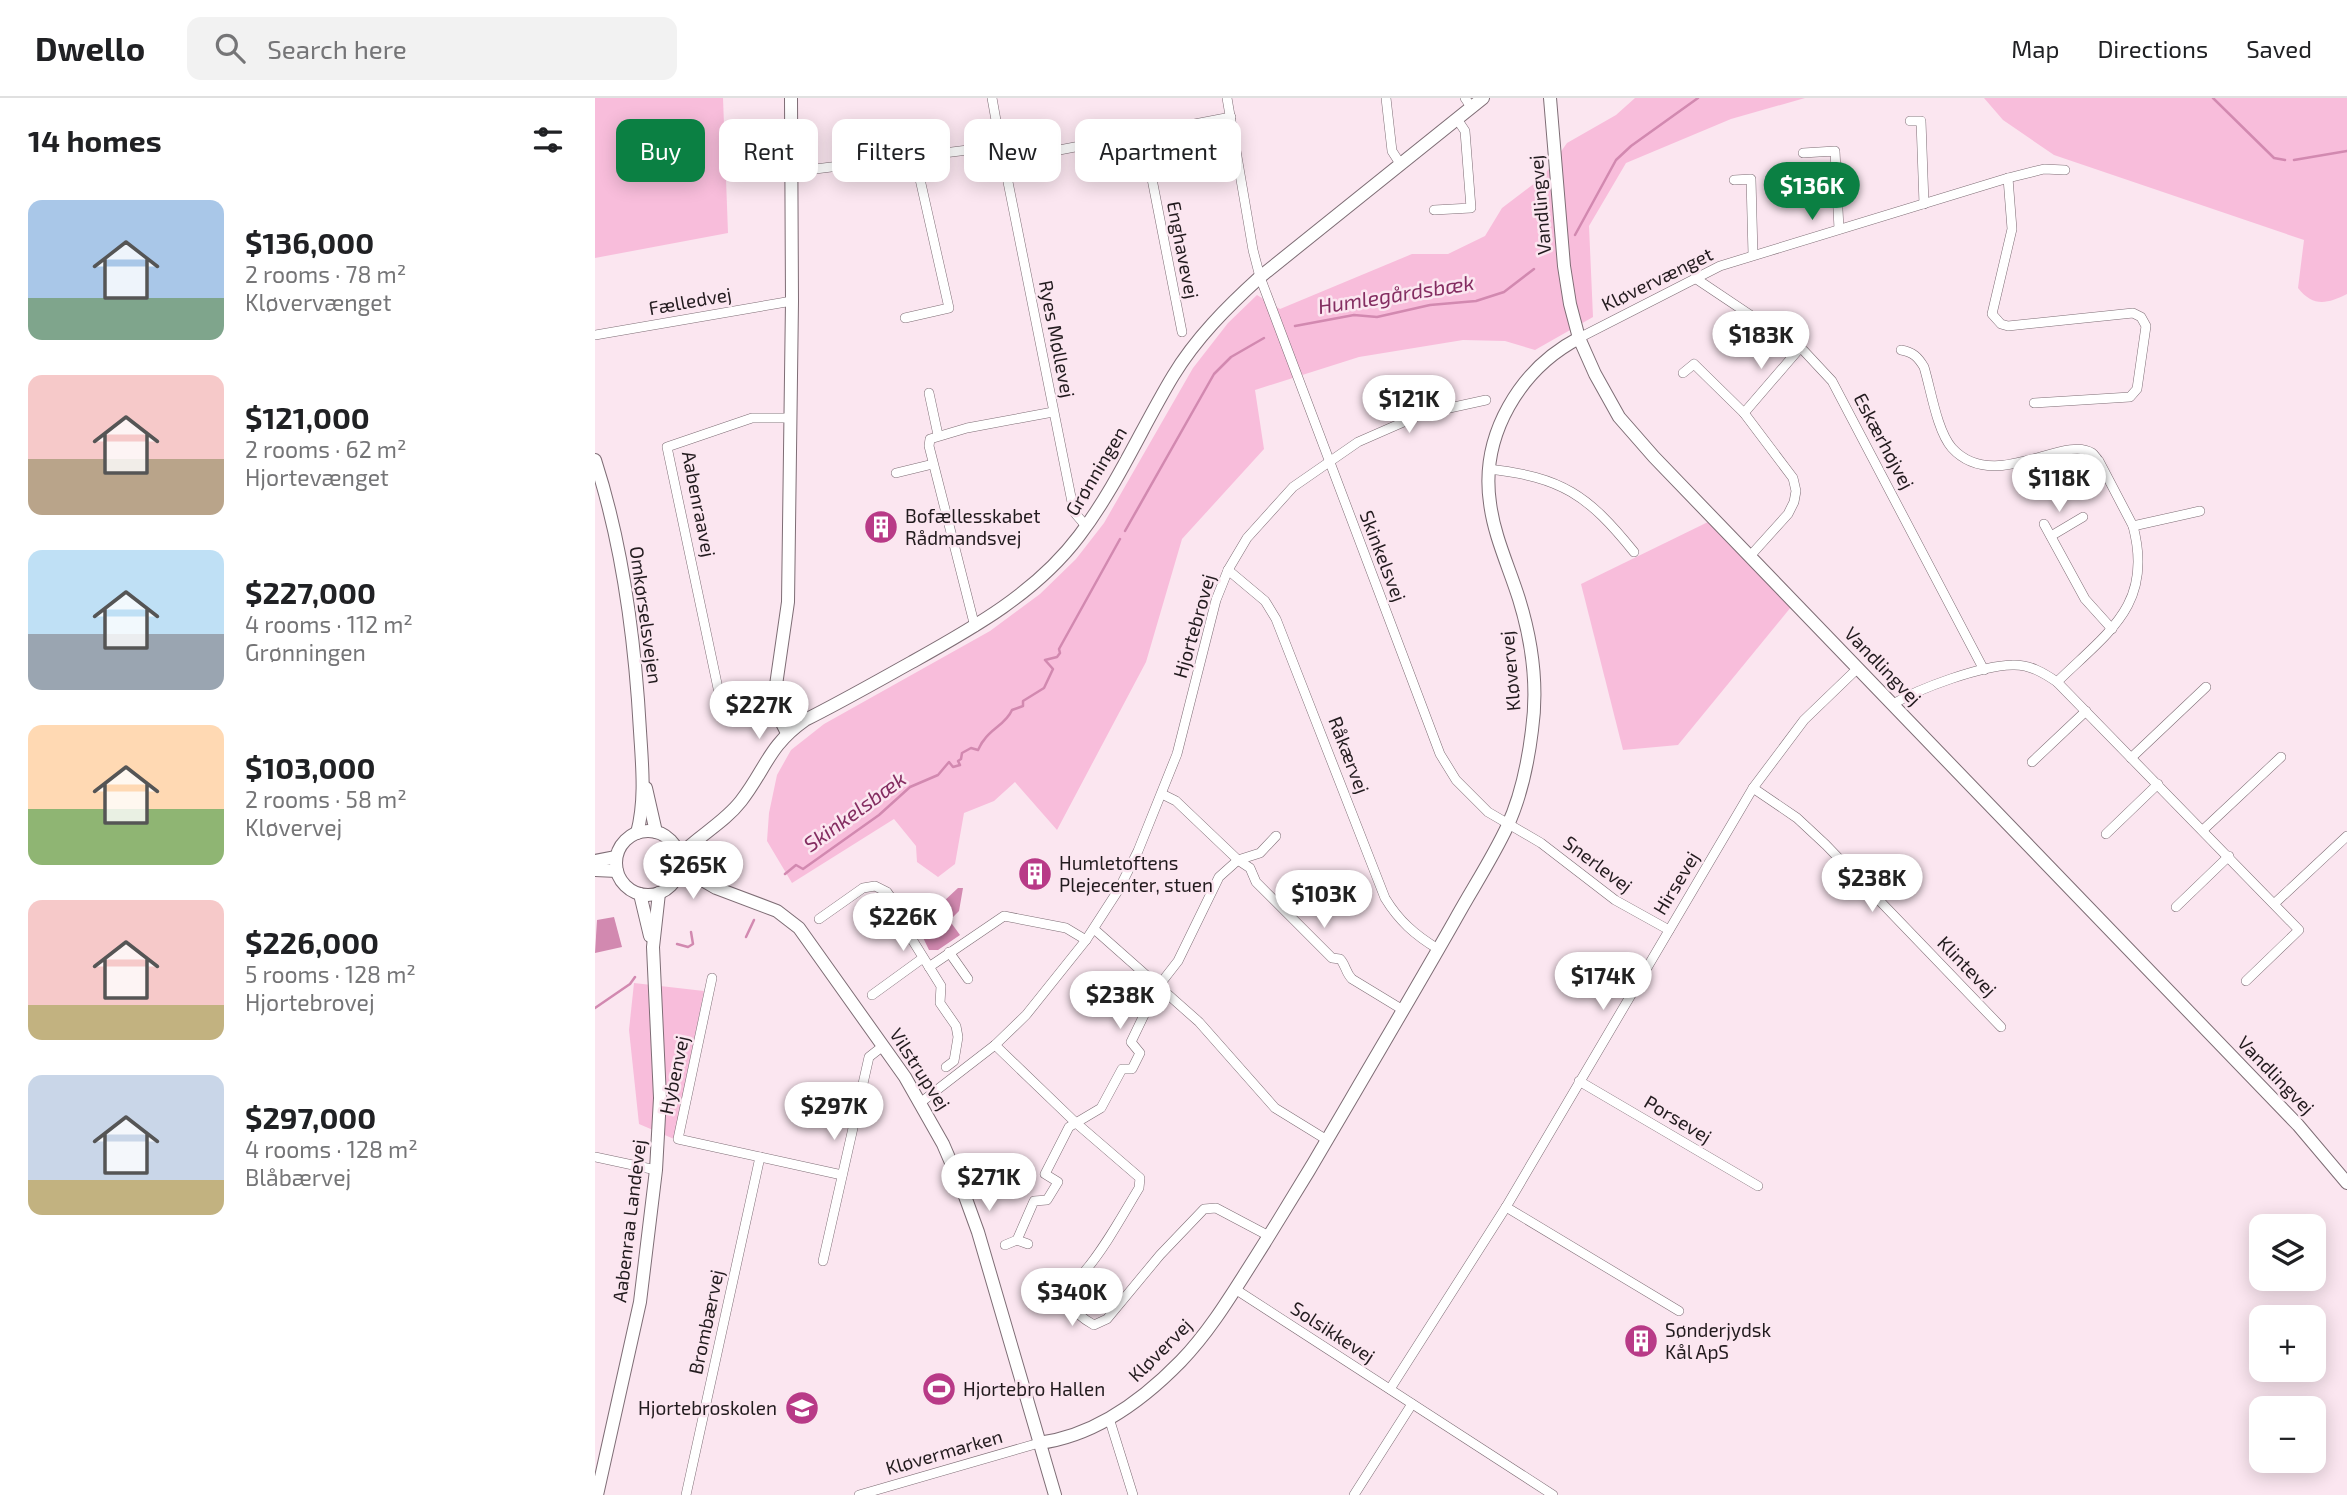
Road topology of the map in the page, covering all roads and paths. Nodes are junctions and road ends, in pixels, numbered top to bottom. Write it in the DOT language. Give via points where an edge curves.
graph roads {
  1 [pos="791,98"];
  2 [pos="992,98"];
  3 [pos="1227,98"];
  4 [pos="1386,98"];
  5 [pos="1483,98"];
  6 [pos="1550,98"];
  7 [pos="1468,103"];
  8 [pos="1231,117"];
  9 [pos="791,119"];
  10 [pos="996,119"];
  11 [pos="1220,119"];
  12 [pos="1457,119"];
  13 [pos="1910,121"];
  14 [pos="1803,153"];
  15 [pos="1401,165"];
  16 [pos="2065,170"];
  17 [pos="2008,178"];
  18 [pos="1734,180"];
  19 [pos="791,182"];
  20 [pos="921,182"];
  21 [pos="1008,182"];
  22 [pos="1153,182"];
  23 [pos="1924,204"];
  24 [pos="1434,210"];
  25 [pos="1839,229"];
  26 [pos="1753,256"];
  27 [pos="1260,277"];
  28 [pos="1695,278"];
  29 [pos="792,301"];
  30 [pos="905,318"];
  31 [pos="1182,332"];
  32 [pos="595,335"];
  33 [pos="1579,338"];
  34 [pos="1800,348"];
  35 [pos="1901,351"];
  36 [pos="1683,373"];
  37 [pos="929,393"];
  38 [pos="1486,400"];
  39 [pos="2033,403"];
  40 [pos="1053,412"];
  41 [pos="1744,413"];
  42 [pos="790,418"];
  43 [pos="938,435"];
  44 [pos="595,460"];
  45 [pos="1329,463"];
  46 [pos="933,464"];
  47 [pos="1488,469"];
  48 [pos="896,473"];
  49 [pos="2200,511"];
  50 [pos="2083,517"];
  51 [pos="2044,524"];
  52 [pos="1086,526"];
  53 [pos="2133,526"];
  54 [pos="2051,536"];
  55 [pos="1634,552"];
  56 [pos="1751,555"];
  57 [pos="1228,570"];
  58 [pos="975,627"];
  59 [pos="2112,629"];
  60 [pos="1858,668"];
  61 [pos="1985,670"];
  62 [pos="2057,682"];
  63 [pos="2206,687"];
  64 [pos="719,693"];
  65 [pos="1893,704"];
  66 [pos="2086,711"];
  67 [pos="787,733"];
  68 [pos="2281,757"];
  69 [pos="2131,758"];
  70 [pos="2032,762"];
  71 [pos="643,777"];
  72 [pos="2158,784"];
  73 [pos="1753,788"];
  74 [pos="1162,794"];
  75 [pos="1508,825"];
  76 [pos="713,827"];
  77 [pos="2203,831"];
  78 [pos="656,832"];
  79 [pos="637,833"];
  80 [pos="2106,834"];
  81 [pos="1276,836"];
  82 [pos="2347,836"];
  83 [pos="672,842"];
  84 [pos="2229,856"];
  85 [pos="616,857"];
  86 [pos="1238,860"];
  87 [pos="595,861"];
  88 [pos="679,861"];
  89 [pos="595,870"];
  90 [pos="617,872"];
  91 [pos="674,881"];
  92 [pos="716,888"];
  93 [pos="659,893"];
  94 [pos="639,894"];
  95 [pos="2274,904"];
  96 [pos="2176,907"];
  97 [pos="819,919"];
  98 [pos="1094,929"];
  99 [pos="1669,930"];
  100 [pos="1086,940"];
  101 [pos="653,947"];
  102 [pos="1438,949"];
  103 [pos="949,952"];
  104 [pos="926,962"];
  105 [pos="712,978"];
  106 [pos="968,979"];
  107 [pos="2246,981"];
  108 [pos="1157,988"];
  109 [pos="872,995"];
  110 [pos="1403,1010"];
  111 [pos="2001,1027"];
  112 [pos="995,1045"];
  113 [pos="883,1046"];
  114 [pos="946,1066"];
  115 [pos="1580,1081"];
  116 [pos="921,1102"];
  117 [pos="1075,1122"];
  118 [pos="1327,1140"];
  119 [pos="595,1157"];
  120 [pos="760,1157"];
  121 [pos="656,1170"];
  122 [pos="842,1175"];
  123 [pos="2347,1183"];
  124 [pos="1758,1186"];
  125 [pos="1506,1207"];
  126 [pos="1269,1236"];
  127 [pos="1017,1240"];
  128 [pos="1028,1244"];
  129 [pos="1005,1245"];
  130 [pos="823,1261"];
  131 [pos="1235,1289"];
  132 [pos="1679,1311"];
  133 [pos="1390,1389"];
  134 [pos="1412,1404"];
  135 [pos="1109,1418"];
  136 [pos="1039,1443"];
  137 [pos="601,1450"];
  138 [pos="597,1495"];
  139 [pos="686,1495"];
  140 [pos="859,1495"];
  141 [pos="1055,1495"];
  142 [pos="1133,1495"];
  143 [pos="1354,1495"];
  144 [pos="1553,1495"];
  1 -- 9 [label="street"];
  2 -- 10 [label="street"];
  3 -- 8 [label="street, Skinkelsvej"];
  4 -- 15 [label="street" via="1392,151"];
  5 -- 7 [label="street, Grønningen"];
  6 -- 33 [label="street, Vandlingvej" via="1564,267"];
  7 -- 12 [label="street, Grønningen"];
  8 -- 11 [label="street"];
  8 -- 27 [label="street, Skinkelsvej"];
  12 -- 15 [label="street, Grønningen"];
  12 -- 24 [label="street" via="1465,131 1471,208"];
  13 -- 23 [label="street" via="1921,121"];
  14 -- 25 [label="street" via="1835,151"];
  15 -- 27 [label="street, Grønningen"];
  16 -- 17 [label="street, Kløvervænget" via="2044,169"];
  17 -- 23 [label="street, Kløvervænget"];
  17 -- 39 [label="street" via="2012,229 1992,314 1997,321 2008,326 2133,313 2146,326 2137,389 2130,397"];
  18 -- 26 [label="street" via="1751,179"];
  19 -- 29 [label="street"];
  20 -- 30 [label="street" via="949,308"];
  21 -- 40 [label="street, Ryes Møllevej"];
  22 -- 31 [label="street, Enghavevej"];
  23 -- 25 [label="street, Kløvervænget"];
  25 -- 26 [label="street, Kløvervænget"];
  26 -- 28 [label="street, Kløvervænget"];
  27 -- 45 [label="street, Skinkelsvej"];
  27 -- 52 [label="street, Grønningen" via="1227,306 1188,354"];
  28 -- 33 [label="street, Kløvervænget"];
  28 -- 34 [label="street, Eskærhøjvej"];
  29 -- 32 [label="street, Fælledvej"];
  29 -- 42 [label="street"];
  33 -- 47 [label="street, Kløvervej" via="1548,357 1528,377 1505,413"];
  33 -- 56 [label="street, Vandlingvej" via="1619,416"];
  34 -- 41 [label="street"];
  34 -- 61 [label="street, Eskærhøjvej" via="1832,381"];
  35 -- 53 [label="street" via="1918,357 1924,367 1953,449 1982,465 1998,466 2066,451 2091,453"];
  36 -- 41 [label="street" via="1694,364"];
  37 -- 43 [label="street"];
  38 -- 45 [label="street, Hjortebrovej" via="1422,414 1388,427"];
  40 -- 43 [label="street"];
  40 -- 52 [label="street, Ryes Møllevej" via="1074,512"];
  41 -- 56 [label="street" via="1793,478 1796,491 1787,514"];
  42 -- 64 [label="street, Aabenraavej" via="752,418 667,447"];
  42 -- 67 [label="street" via="788,602 774,699"];
  43 -- 46 [label="street" via="930,439"];
  44 -- 71 [label="street, Omkørselsvejen" via="619,554 631,630"];
  45 -- 57 [label="street, Hjortebrovej" via="1269,512"];
  45 -- 75 [label="street, Skinkelsvej" via="1440,754 1472,799"];
  46 -- 48 [label="street"];
  46 -- 58 [label="street"];
  47 -- 55 [label="street" via="1538,477 1564,487 1591,504"];
  47 -- 75 [label="street, Kløvervej" via="1490,505 1520,601 1534,685 1530,753"];
  49 -- 53 [label="street"];
  50 -- 54 [label="street"];
  51 -- 54 [label="street"];
  52 -- 58 [label="street, Grønningen" via="1023,593"];
  53 -- 59 [label="street" via="2140,570 2128,610"];
  54 -- 59 [label="street" via="2085,599"];
  56 -- 60 [label="street, Vandlingvej"];
  57 -- 74 [label="street, Hjortebrovej"];
  57 -- 102 [label="street, Råkærvej" via="1265,601 1276,619 1385,898 1403,924"];
  58 -- 67 [label="street, Grønningen"];
  59 -- 62 [label="street"];
  60 -- 65 [label="street, Vandlingvej"];
  60 -- 73 [label="street, Hirsevej" via="1804,720"];
  61 -- 62 [label="street" via="2027,666"];
  61 -- 65 [label="street" via="1912,693"];
  62 -- 66 [label="street"];
  63 -- 69 [label="street"];
  65 -- 123 [label="street, Vandlingvej" via="2298,1125"];
  66 -- 69 [label="street"];
  66 -- 70 [label="street"];
  67 -- 76 [label="street, Grønningen" via="741,802"];
  68 -- 77 [label="street"];
  69 -- 72 [label="street"];
  71 -- 78 [label="street, Omkørselsvejen"];
  71 -- 79 [label="street, Omkørselsvejen"];
  72 -- 77 [label="street"];
  72 -- 80 [label="street"];
  73 -- 99 [label="street, Hirsevej"];
  73 -- 111 [label="street, Klintevej" via="1826,845"];
  74 -- 86 [label="street" via="1176,801"];
  74 -- 98 [label="street, Hjortebrovej" via="1138,852"];
  75 -- 99 [label="street, Snerlevej" via="1541,843 1615,900"];
  75 -- 102 [label="street, Kløvervej"];
  76 -- 83 [label="street, Grønningen"];
  76 -- 88 [label="street, Grønningen"];
  77 -- 84 [label="street"];
  78 -- 79 [label="street"];
  78 -- 83 [label="street"];
  79 -- 85 [label="street" via="623,842"];
  81 -- 86 [label="street" via="1260,853"];
  82 -- 95 [label="street"];
  83 -- 88 [label="street"];
  84 -- 95 [label="street"];
  84 -- 96 [label="street"];
  85 -- 87 [label="street"];
  85 -- 90 [label="street"];
  86 -- 108 [label="street" via="1219,877 1178,961"];
  86 -- 110 [label="street" via="1332,958 1346,965 1352,979"];
  88 -- 91 [label="street"];
  88 -- 92 [label="street, Vilstrupvej"];
  89 -- 90 [label="street"];
  90 -- 94 [label="street" via="623,883"];
  91 -- 92 [label="street, Vilstrupvej"];
  91 -- 93 [label="street"];
  92 -- 113 [label="street, Vilstrupvej" via="777,911 799,929"];
  93 -- 94 [label="street"];
  93 -- 101 [label="street, Aabenraa Landevej"];
  94 -- 101 [label="street, Aabenraa Landevej"];
  95 -- 107 [label="street" via="2299,930"];
  97 -- 104 [label="street" via="863,888 875,886 887,892 912,927 912,941"];
  98 -- 100 [label="street, Hjortebrovej"];
  98 -- 108 [label="street"];
  99 -- 115 [label="street, Hirsevej"];
  100 -- 103 [label="street" via="1066,928 1004,916"];
  100 -- 112 [label="street, Hjortebrovej" via="1026,1015"];
  101 -- 121 [label="street, Aabenraa Landevej" via="660,1075"];
  102 -- 110 [label="street, Kløvervej"];
  103 -- 104 [label="street"];
  103 -- 106 [label="street"];
  104 -- 109 [label="street"];
  104 -- 114 [label="street" via="941,986 940,1003 956,1026 954,1060"];
  105 -- 120 [label="street, Hybenvej" via="678,1139"];
  108 -- 117 [label="street" via="1131,1042 1140,1053 1132,1069 1122,1069 1101,1108"];
  108 -- 118 [label="street" via="1199,1022 1275,1108"];
  110 -- 118 [label="street, Kløvervej"];
  112 -- 116 [label="street, Hjortebrovej"];
  112 -- 117 [label="street"];
  113 -- 116 [label="street, Vilstrupvej"];
  113 -- 122 [label="street" via="869,1057"];
  115 -- 124 [label="street, Porsevej"];
  115 -- 125 [label="street, Hirsevej"];
  116 -- 136 [label="street, Vilstrupvej" via="978,1232"];
  117 -- 126 [label="street" via="1140,1178 1139,1188 1096,1258 1069,1291 1068,1301 1088,1322 1094,1325 1107,1319 1204,1209 1216,1208"];
  117 -- 127 [label="street" via="1045,1174 1058,1182 1047,1200 1034,1201"];
  118 -- 126 [label="street, Kløvervej"];
  119 -- 121 [label="street"];
  120 -- 122 [label="street, Hybenvej"];
  120 -- 139 [label="street, Brombærvej"];
  121 -- 137 [label="street, Aabenraa Landevej" via="640,1301"];
  122 -- 130 [label="street"];
  125 -- 132 [label="street"];
  125 -- 133 [label="street, Hirsevej"];
  126 -- 131 [label="street, Kløvervej"];
  127 -- 128 [label="street"];
  127 -- 129 [label="street"];
  131 -- 133 [label="street, Solsikkevej"];
  131 -- 135 [label="street, Kløvervej" via="1182,1360"];
  133 -- 134 [label="street, Solsikkevej"];
  134 -- 143 [label="street"];
  134 -- 144 [label="street, Solsikkevej"];
  135 -- 136 [label="street, Kløvervej" via="1058,1441"];
  135 -- 142 [label="street"];
  136 -- 140 [label="street, Kløvermarken"];
  136 -- 141 [label="street, Vilstrupvej"];
  137 -- 138 [label="street, Aabenraa Landevej"];
}
